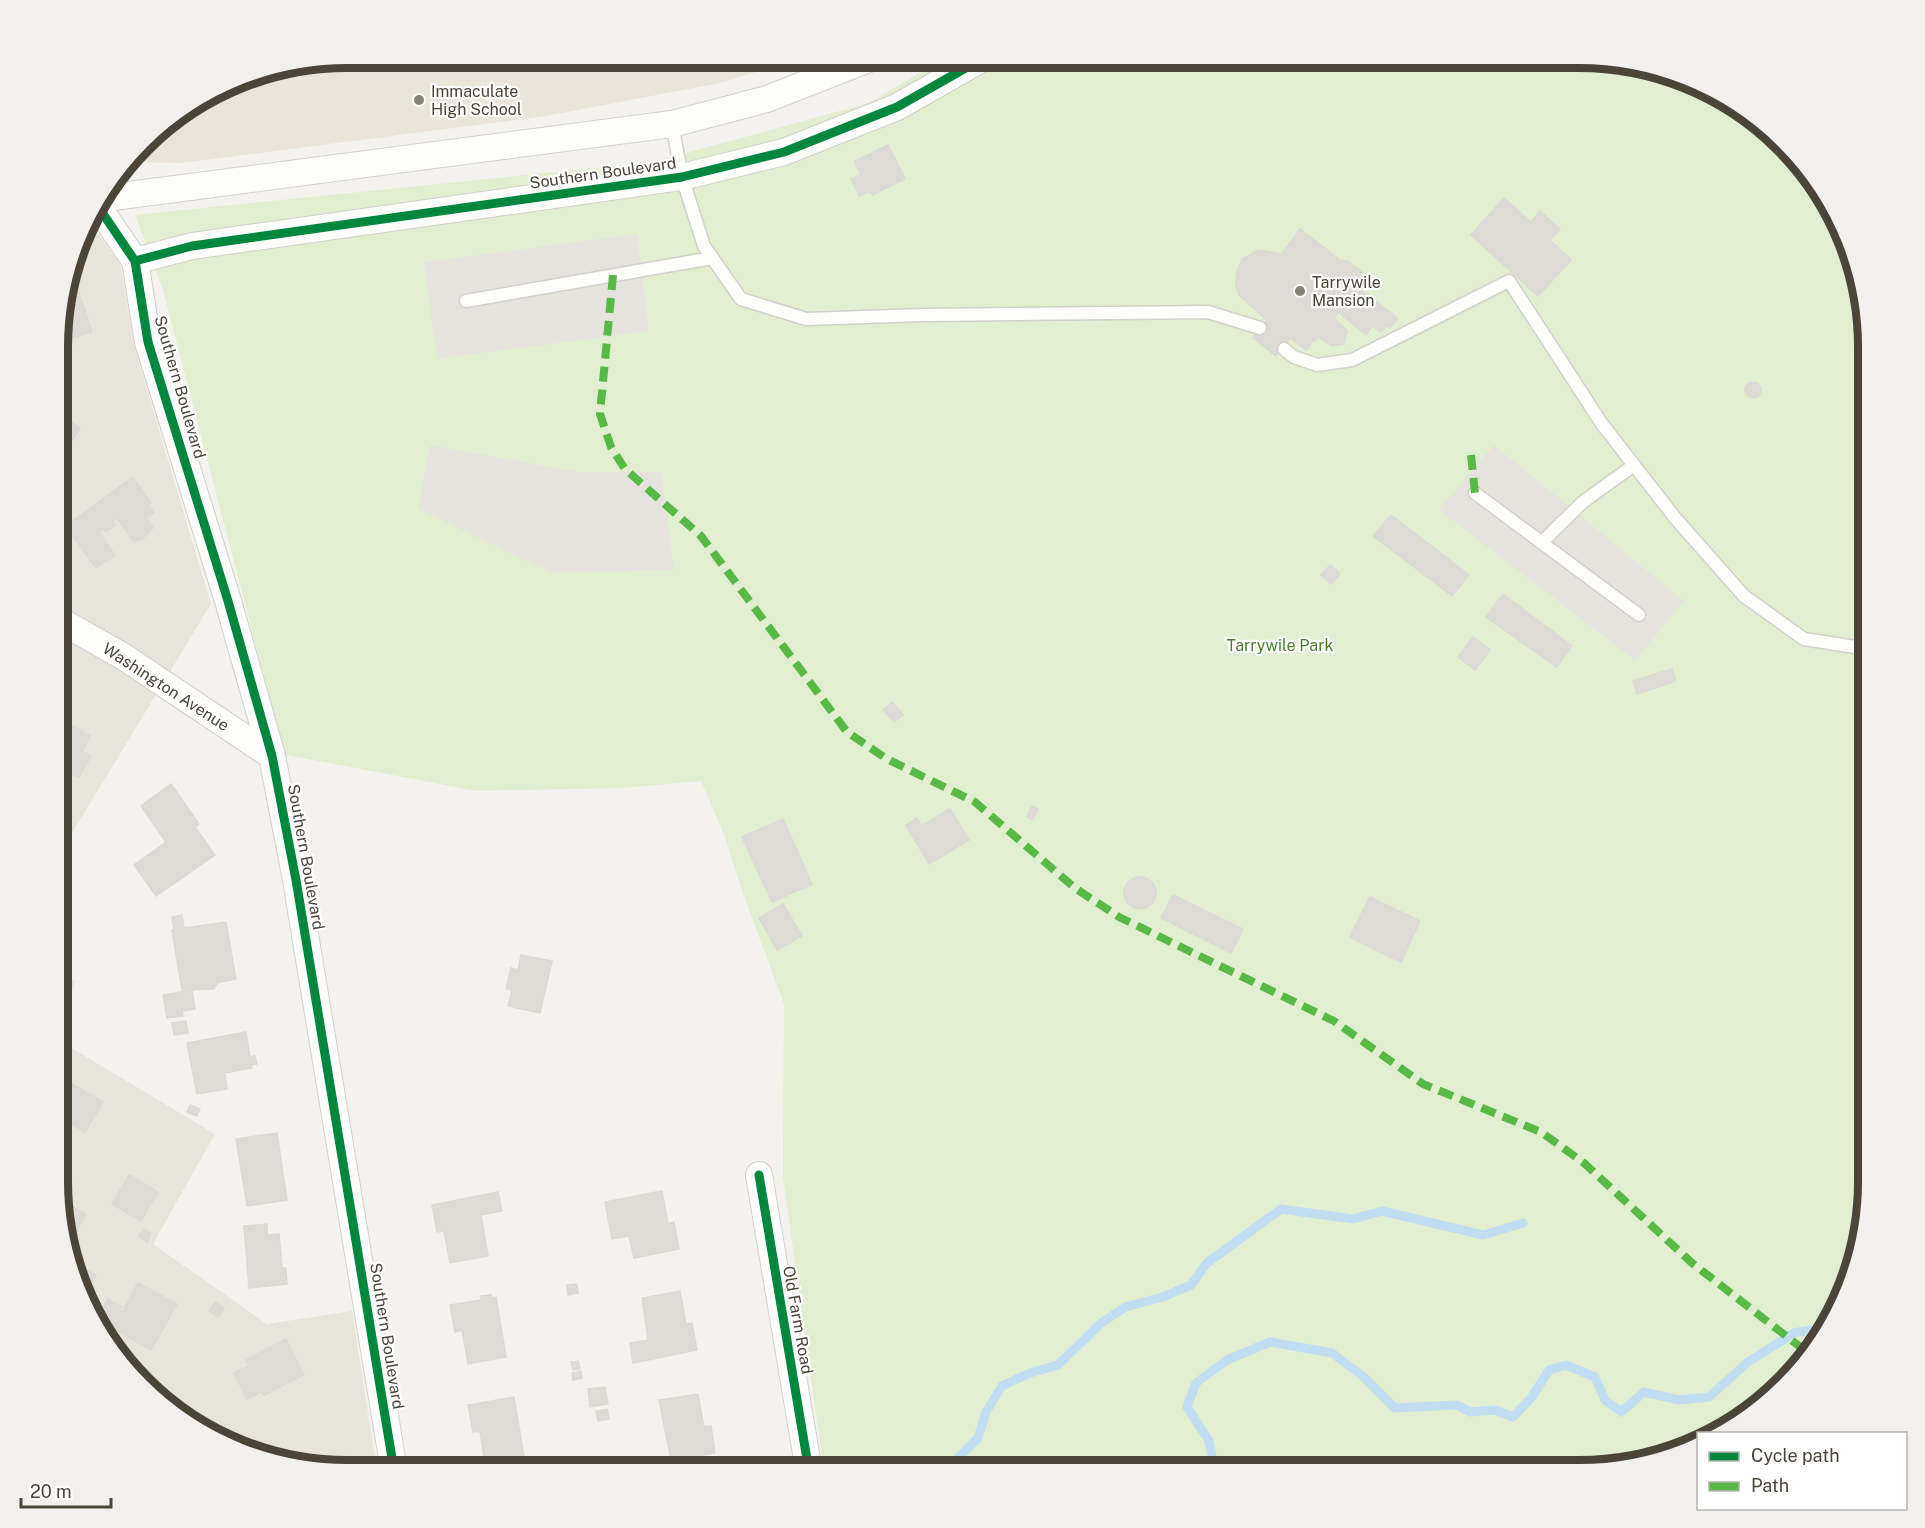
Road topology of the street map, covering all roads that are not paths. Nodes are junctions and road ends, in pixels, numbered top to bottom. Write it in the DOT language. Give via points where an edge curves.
graph roads {
  1 [pos="846,68"];
  2 [pos="966,68"];
  3 [pos="672,124"];
  4 [pos="682,177"];
  5 [pos="109,199"];
  6 [pos="103,211"];
  7 [pos="712,258"];
  8 [pos="135,261"];
  9 [pos="466,301"];
  10 [pos="1260,328"];
  11 [pos="1284,348"];
  12 [pos="1634,465"];
  13 [pos="1475,493"];
  14 [pos="1542,542"];
  15 [pos="1639,615"];
  16 [pos="68,625"];
  17 [pos="1858,647"];
  18 [pos="272,756"];
  19 [pos="759,1174"];
  20 [pos="392,1460"];
  21 [pos="807,1460"];
  1 -- 3 [label="street, Southern Boulevard" via="767,99"];
  2 -- 4 [label="street, Southern Boulevard" via="897,107 784,152"];
  3 -- 4 [label="lane"];
  3 -- 5 [label="street, Southern Boulevard"];
  4 -- 7 [label="lane" via="704,246"];
  4 -- 8 [label="street, Southern Boulevard" via="192,246"];
  6 -- 8 [label="street, Southern Boulevard"];
  7 -- 9 [label="lane"];
  7 -- 10 [label="lane" via="741,299 806,320 1208,312"];
  8 -- 18 [label="street, Southern Boulevard" via="148,342"];
  11 -- 12 [label="lane" via="1294,357 1317,365 1352,360 1509,281 1602,424"];
  12 -- 14 [label="lane" via="1583,502"];
  12 -- 17 [label="lane" via="1744,596 1804,639"];
  13 -- 14 [label="lane"];
  14 -- 15 [label="lane"];
  16 -- 18 [label="street, Washington Avenue" via="124,657"];
  18 -- 20 [label="street, Southern Boulevard"];
  19 -- 21 [label="street, Old Farm Road"];
}
